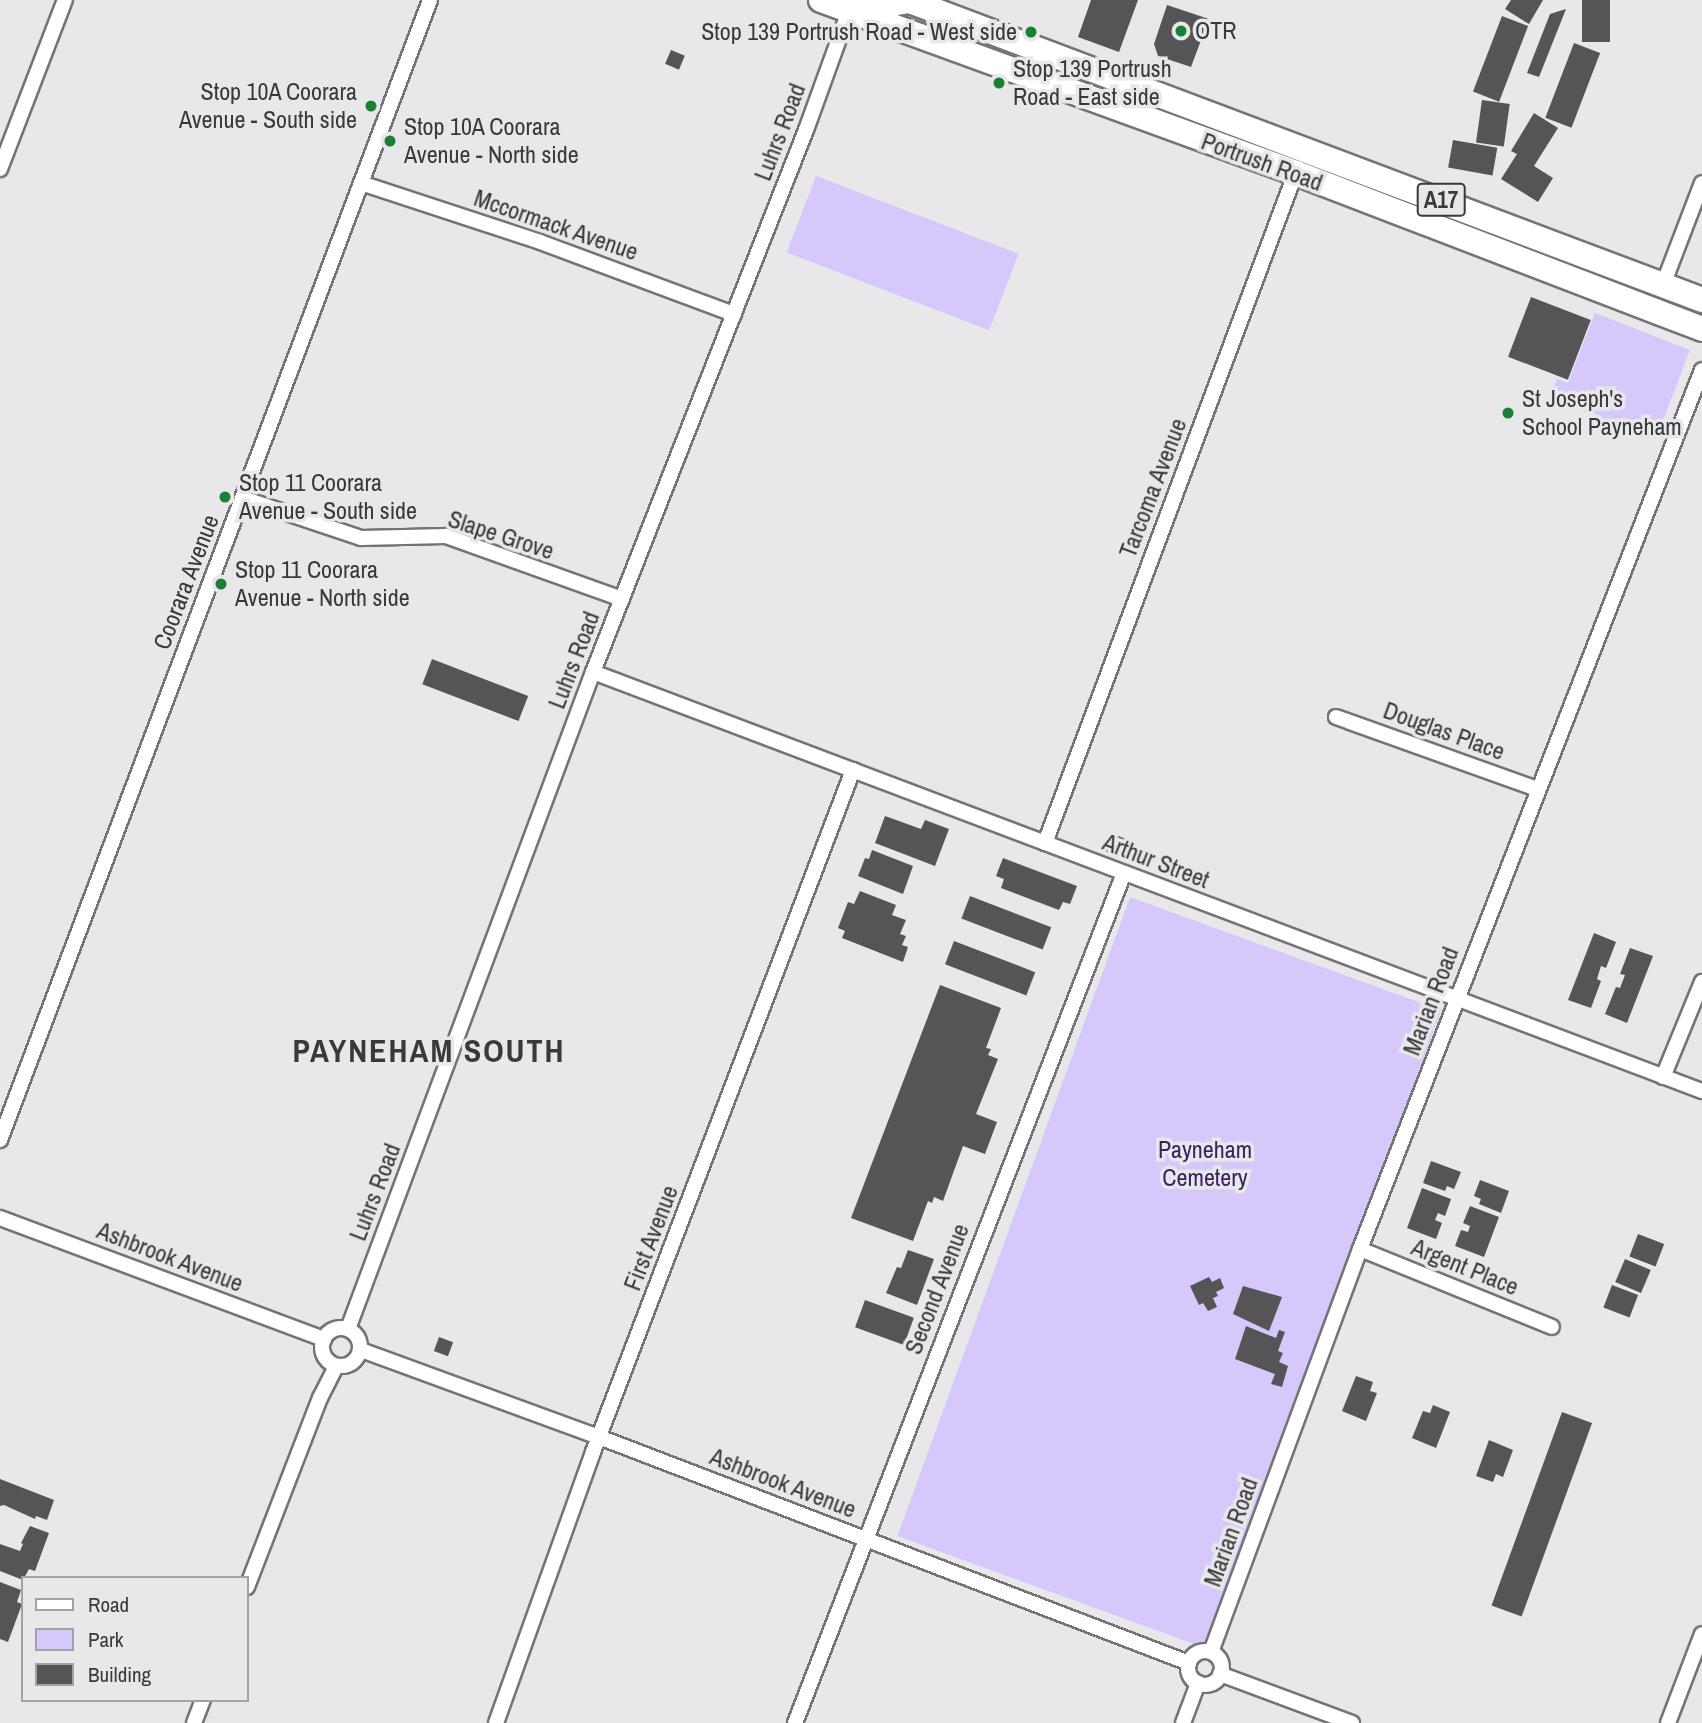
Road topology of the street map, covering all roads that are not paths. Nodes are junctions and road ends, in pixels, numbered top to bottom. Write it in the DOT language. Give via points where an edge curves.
graph roads {
  1 [pos="65,0"];
  2 [pos="430,0"];
  3 [pos="821,0"];
  4 [pos="908,0"];
  5 [pos="845,5"];
  6 [pos="1305,149"];
  7 [pos="0,169"];
  8 [pos="1296,173"];
  9 [pos="361,183"];
  10 [pos="1702,183"];
  11 [pos="1663,285"];
  12 [pos="1702,300"];
  13 [pos="734,314"];
  14 [pos="1702,329"];
  15 [pos="1702,370"];
  16 [pos="242,498"];
  17 [pos="622,599"];
  18 [pos="593,671"];
  19 [pos="1336,717"];
  20 [pos="853,770"];
  21 [pos="1537,789"];
  22 [pos="1045,843"];
  23 [pos="1124,873"];
  24 [pos="1702,982"];
  25 [pos="1457,999"];
  26 [pos="1663,1077"];
  27 [pos="1702,1091"];
  28 [pos="0,1140"];
  29 [pos="0,1218"];
  30 [pos="1360,1249"];
  31 [pos="1552,1327"];
  32 [pos="348,1329"];
  33 [pos="324,1339"];
  34 [pos="361,1350"];
  35 [pos="336,1366"];
  36 [pos="599,1437"];
  37 [pos="864,1538"];
  38 [pos="248,1584"];
  39 [pos="1702,1634"];
  40 [pos="1211,1652"];
  41 [pos="1189,1662"];
  42 [pos="1220,1674"];
  43 [pos="1198,1683"];
  44 [pos="202,1702"];
  45 [pos="194,1723"];
  46 [pos="496,1723"];
  47 [pos="795,1723"];
  48 [pos="1183,1723"];
  49 [pos="1352,1723"];
  50 [pos="1668,1723"];
  1 -- 7 [label="street"];
  2 -- 9 [label="street, Coorara Avenue"];
  3 -- 5 [label="highway, Portrush Road / A17"];
  4 -- 5 [label="highway"];
  4 -- 6 [label="highway, Portrush Road / A17"];
  5 -- 8 [label="highway, Portrush Road / A17"];
  5 -- 13 [label="street, Luhrs Road"];
  6 -- 8 [label="street, Tarcoma Avenue"];
  6 -- 11 [label="highway, Portrush Road / A17"];
  8 -- 14 [label="highway, Portrush Road / A17"];
  8 -- 22 [label="street, Tarcoma Avenue"];
  9 -- 13 [label="street, Mccormack Avenue" via="540,242"];
  9 -- 16 [label="street, Coorara Avenue"];
  10 -- 11 [label="street"];
  11 -- 12 [label="highway, Portrush Road / A17"];
  13 -- 17 [label="street, Luhrs Road"];
  15 -- 21 [label="street, Marian Road"];
  16 -- 17 [label="street, Slape Grove" via="361,538 446,536"];
  16 -- 28 [label="street, Coorara Avenue"];
  17 -- 18 [label="street, Luhrs Road"];
  18 -- 20 [label="street, Arthur Street"];
  18 -- 32 [label="street, Luhrs Road"];
  19 -- 21 [label="street, Douglas Place"];
  20 -- 22 [label="street, Arthur Street"];
  20 -- 36 [label="street, First Avenue"];
  21 -- 25 [label="street, Marian Road"];
  22 -- 23 [label="street, Arthur Street"];
  23 -- 25 [label="street, Arthur Street"];
  23 -- 37 [label="street, Second Avenue"];
  24 -- 26 [label="street"];
  25 -- 26 [label="street, Arthur Street"];
  25 -- 30 [label="street, Marian Road"];
  26 -- 27 [label="street, Arthur Street"];
  29 -- 33 [label="street, Ashbrook Avenue"];
  30 -- 31 [label="street, Argent Place"];
  30 -- 40 [label="street, Marian Road"];
  32 -- 33 [label="street" via="333,1330"];
  32 -- 34 [label="street" via="358,1337"];
  33 -- 35 [label="street" via="325,1357"];
  34 -- 35 [label="street" via="354,1362"];
  34 -- 36 [label="street, Ashbrook Avenue"];
  35 -- 38 [label="street"];
  36 -- 37 [label="street, Ashbrook Avenue"];
  36 -- 46 [label="street, First Avenue"];
  37 -- 41 [label="street, Ashbrook Avenue"];
  37 -- 47 [label="street, Second Avenue"];
  39 -- 50 [label="street"];
  40 -- 41 [label="street" via="1200,1651"];
  40 -- 42 [label="street" via="1220,1660"];
  41 -- 43 [label="street" via="1189,1673"];
  42 -- 43 [label="street" via="1213,1683"];
  42 -- 49 [label="street"];
  43 -- 48 [label="street"];
  44 -- 45 [label="street"];
}
